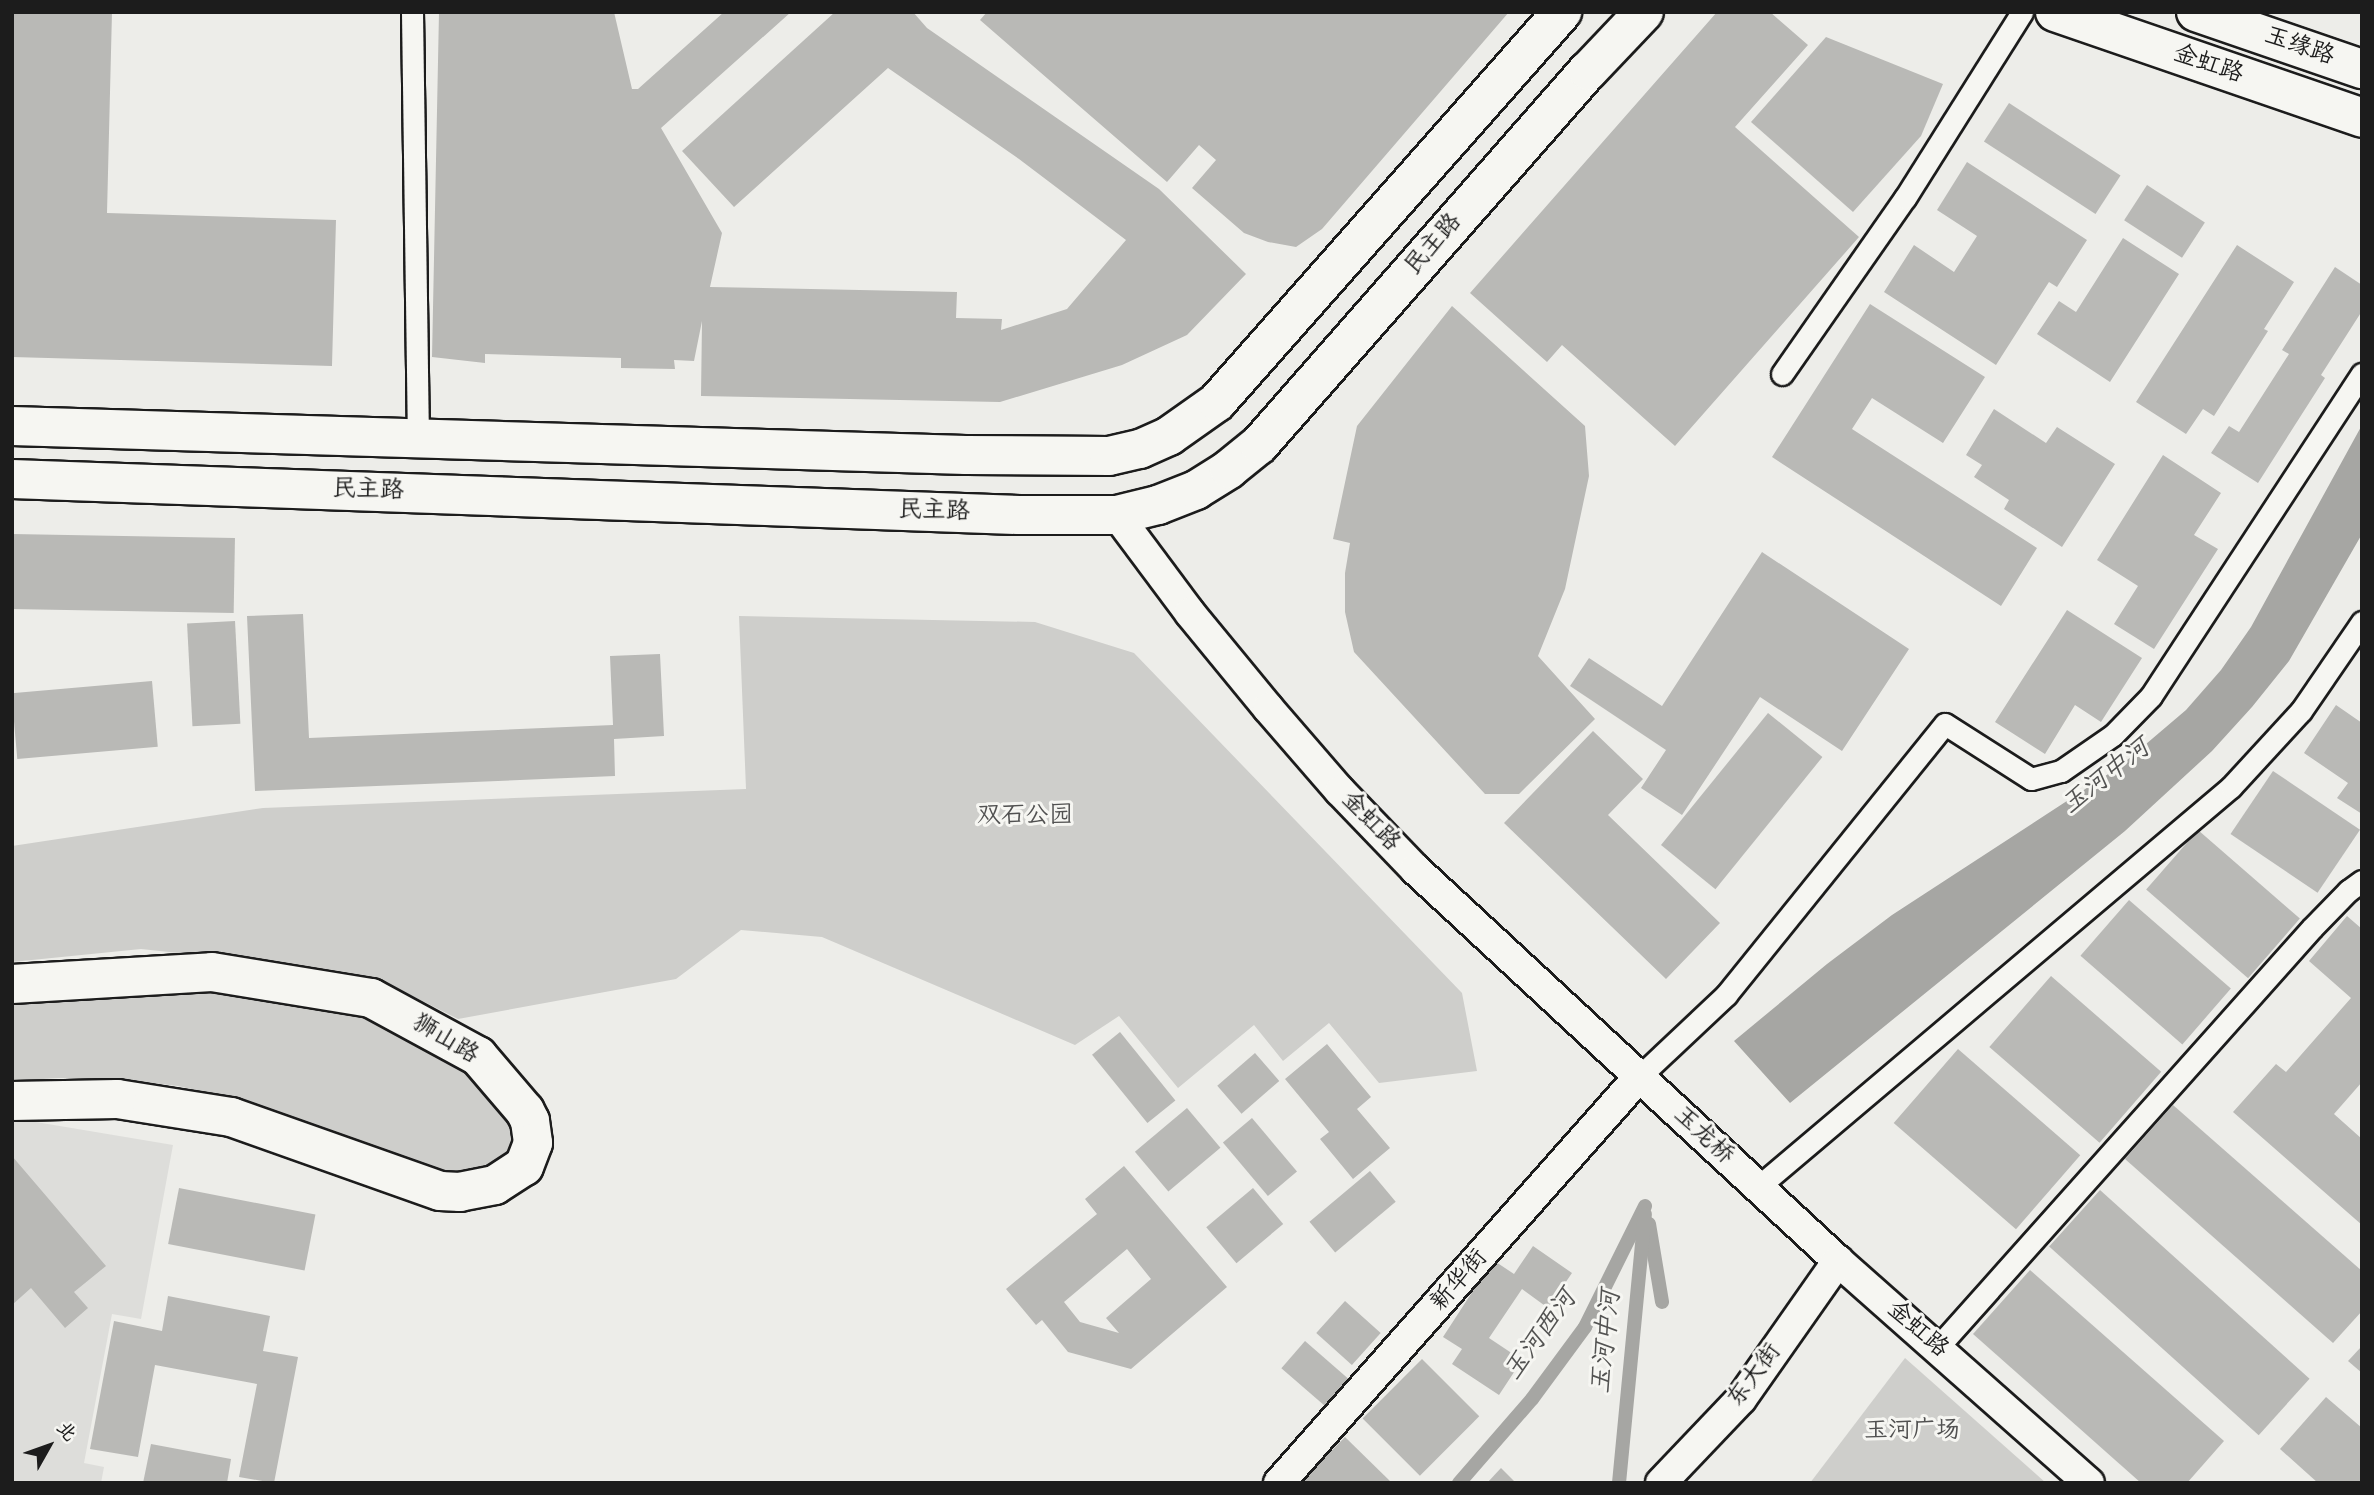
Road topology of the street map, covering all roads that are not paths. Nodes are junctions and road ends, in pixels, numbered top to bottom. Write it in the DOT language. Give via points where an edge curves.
graph roads {
  1 [pos="412,12"];
  2 [pos="1562,12"];
  3 [pos="1644,12"];
  4 [pos="2022,12"];
  5 [pos="2055,12"];
  6 [pos="2196,12"];
  7 [pos="2362,69"];
  8 [pos="2362,118"];
  9 [pos="1782,374"];
  10 [pos="2362,374"];
  11 [pos="12,426"];
  12 [pos="418,440"];
  13 [pos="12,479"];
  14 [pos="1117,515"];
  15 [pos="2362,622"];
  16 [pos="2362,881"];
  17 [pos="12,984"];
  18 [pos="1649,1086"];
  19 [pos="12,1101"];
  20 [pos="1752,1181"];
  21 [pos="1838,1261"];
  22 [pos="1937,1348"];
  23 [pos="1279,1483"];
  24 [pos="1661,1483"];
  25 [pos="2089,1483"];
  1 -- 12 [label="lane"];
  2 -- 12 [label="main road" via="1217,402 1169,436 1140,449 1109,456 966,455"];
  3 -- 14 [label="main road, 民主路" via="1259,444 1196,490"];
  4 -- 9 [label="lane" via="1905,198"];
  5 -- 8 [label="main road, 金虹路"];
  6 -- 7 [label="main road, 玉缘路"];
  10 -- 18 [label="lane" via="2151,696 2113,735 2061,771 2031,779 1945,724"];
  11 -- 12 [label="main road"];
  13 -- 14 [label="main road, 民主路"];
  14 -- 18 [label="street, 金虹路" via="1190,613 1340,791 1416,869"];
  15 -- 20 [label="lane" via="2301,711 2231,787"];
  16 -- 22 [label="lane" via="2303,938"];
  17 -- 19 [label="main road, 狮山路" via="212,972 371,998 478,1056 525,1111 533,1143 524,1166 495,1185 440,1191 220,1115 117,1099"];
  18 -- 20 [label="street, 玉龙桥"];
  18 -- 23 [label="street, 新华街"];
  20 -- 21 [label="street, 金虹路"];
  21 -- 22 [label="street, 金虹路"];
  21 -- 24 [label="street, 东大街" via="1741,1399"];
  22 -- 25 [label="street, 金虹路"];
}
